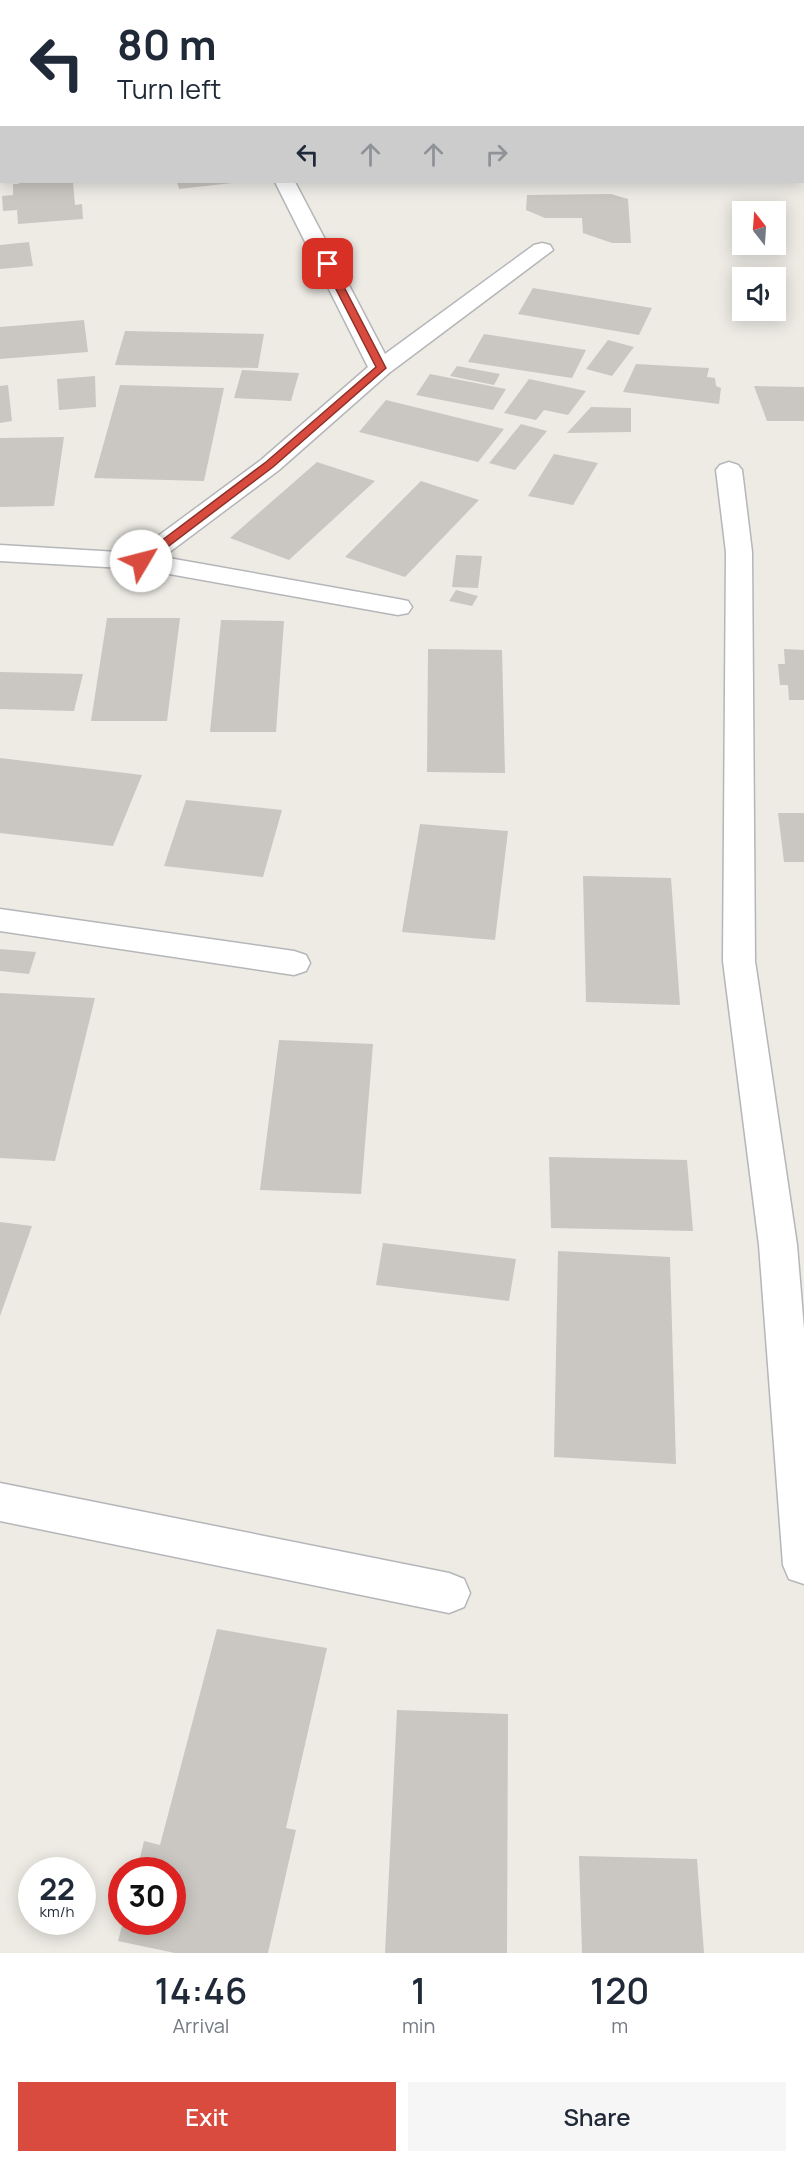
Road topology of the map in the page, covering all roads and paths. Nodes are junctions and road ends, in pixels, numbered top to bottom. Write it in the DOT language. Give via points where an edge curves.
graph roads {
  1 [pos="286,183"];
  2 [pos="542,250"];
  3 [pos="381,368"];
  4 [pos="729,470"];
  5 [pos="0,553"];
  6 [pos="141,561"];
  7 [pos="398,607"];
  8 [pos="0,920"];
  9 [pos="294,963"];
  10 [pos="0,1502"];
  11 [pos="804,1565"];
  12 [pos="449,1593"];
  1 -- 3 [label="street"];
  2 -- 3 [label="street"];
  3 -- 6 [label="street" via="270,465"];
  4 -- 11 [label="street" via="739,552 739,961 778,1245"];
  5 -- 6 [label="street"];
  6 -- 7 [label="street"];
  8 -- 9 [label="street"];
  10 -- 12 [label="street"];
}
